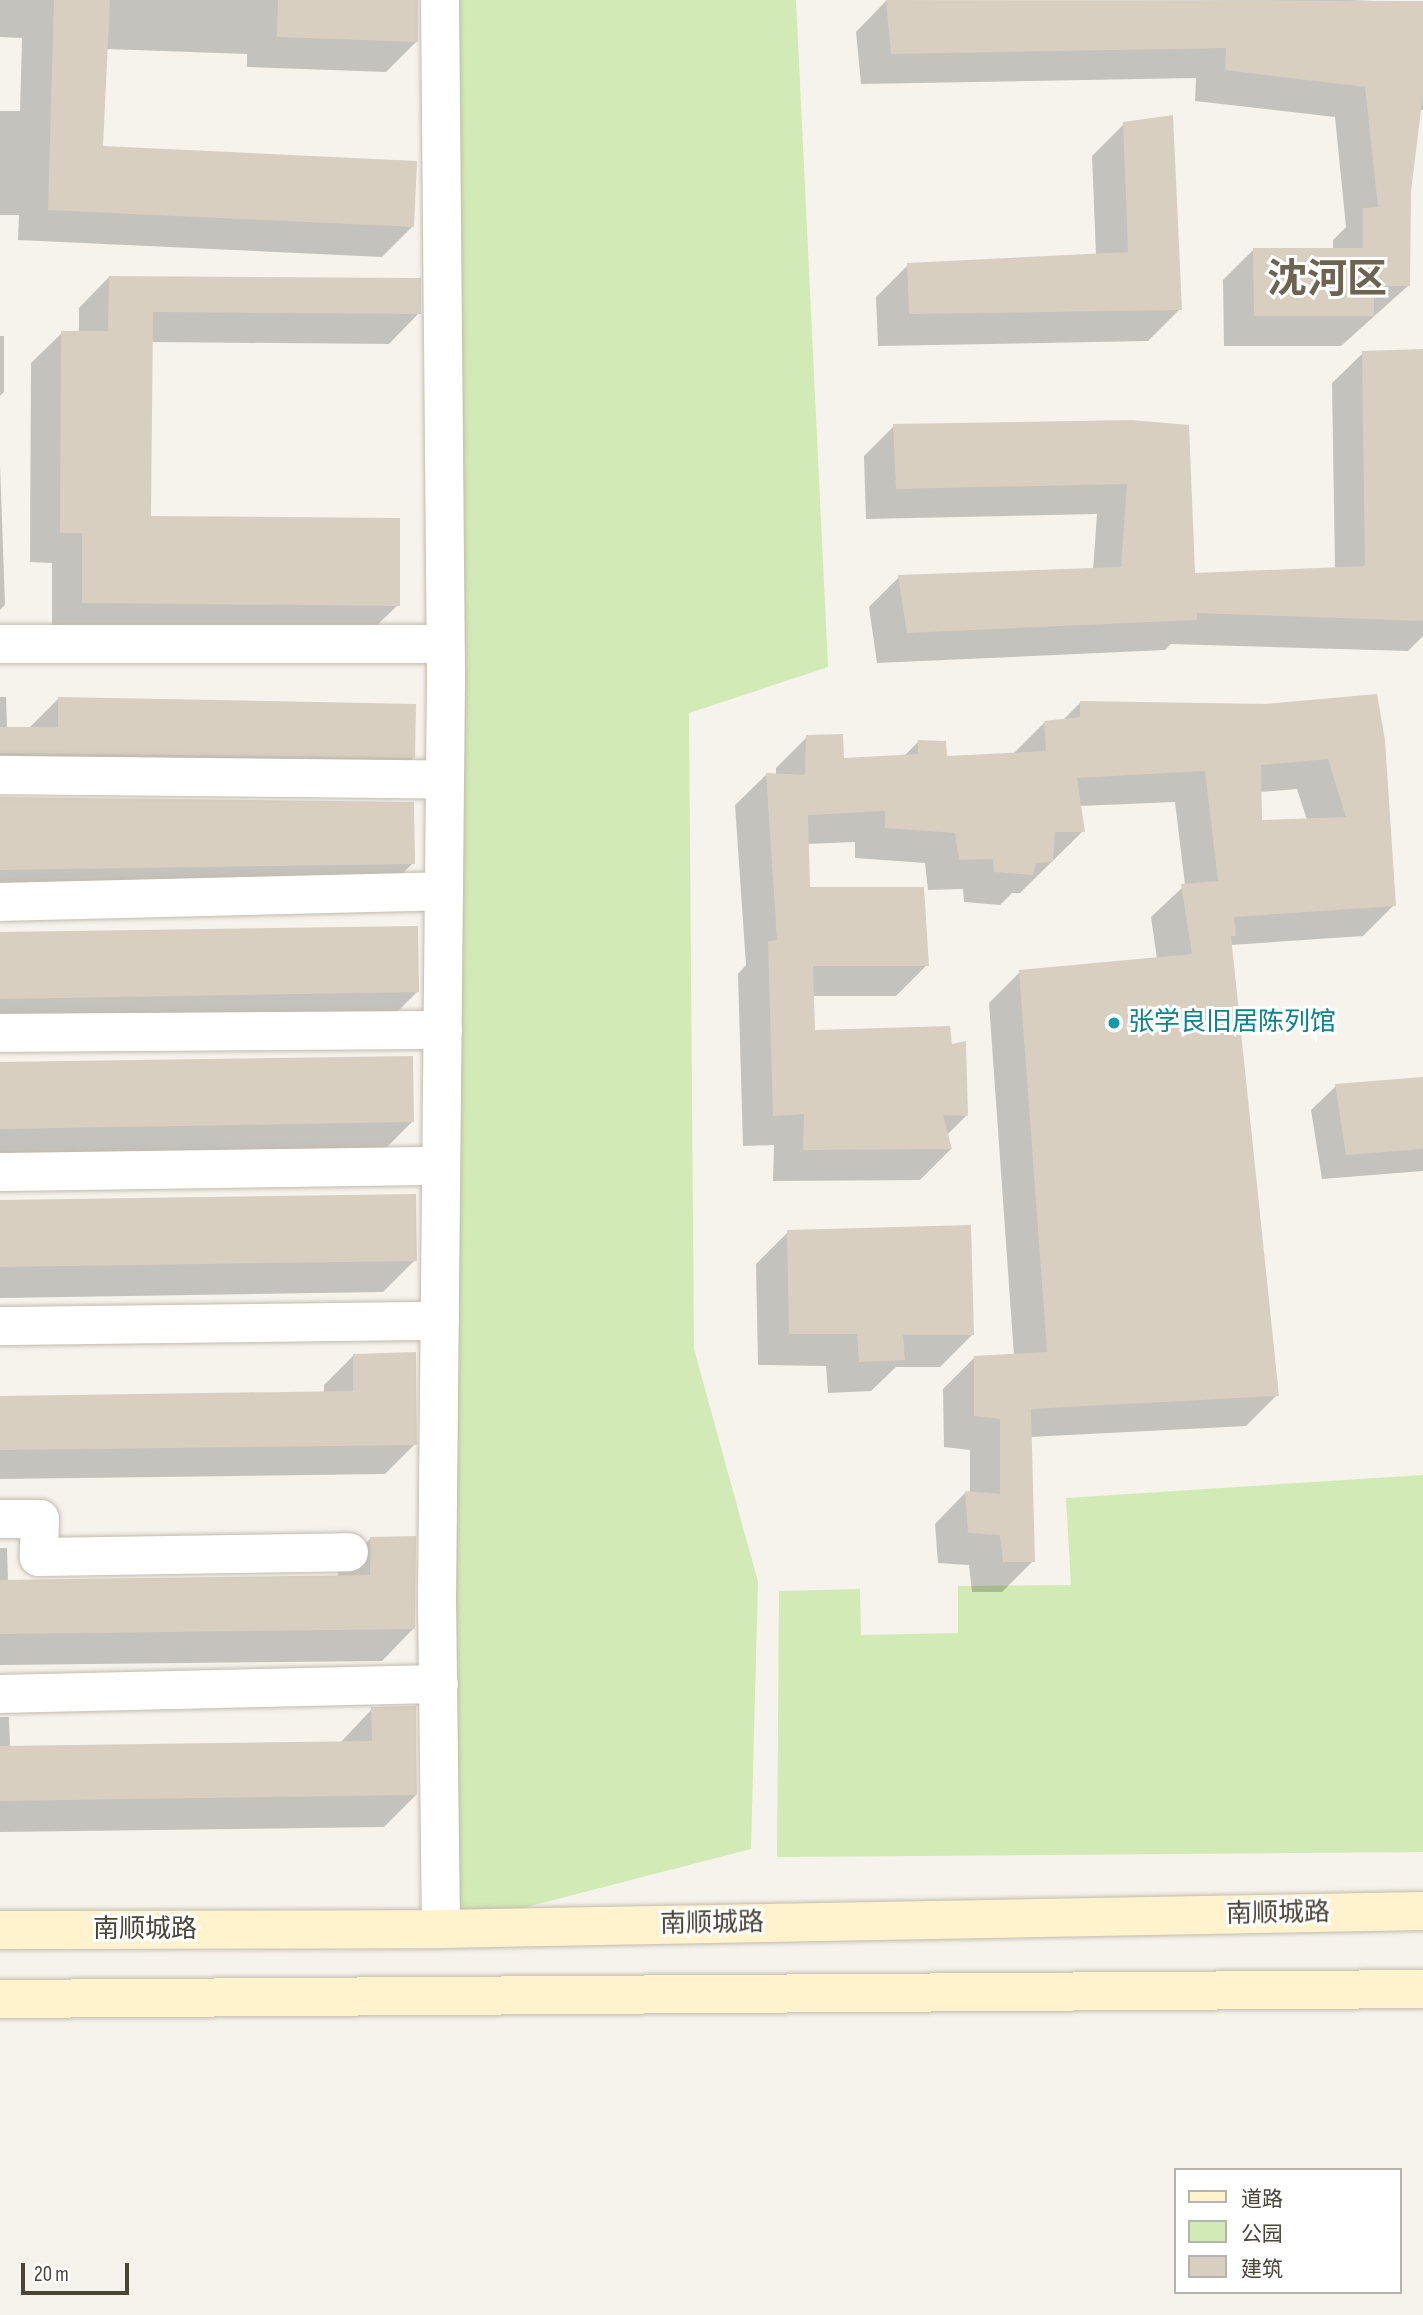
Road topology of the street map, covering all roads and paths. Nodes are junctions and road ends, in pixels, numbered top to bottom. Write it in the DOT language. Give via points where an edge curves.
graph roads {
  1 [pos="440,0"];
  2 [pos="0,644"];
  3 [pos="444,644"];
  4 [pos="0,775"];
  5 [pos="445,780"];
  6 [pos="444,891"];
  7 [pos="0,902"];
  8 [pos="443,1030"];
  9 [pos="0,1034"];
  10 [pos="441,1166"];
  11 [pos="0,1171"];
  12 [pos="440,1321"];
  13 [pos="0,1326"];
  14 [pos="0,1519"];
  15 [pos="349,1552"];
  16 [pos="439,1684"];
  17 [pos="0,1694"];
  18 [pos="1423,1912"];
  19 [pos="441,1929"];
  20 [pos="0,1930"];
  21 [pos="1423,1989"];
  22 [pos="0,1999"];
  1 -- 3 [label="street"];
  2 -- 3 [label="street"];
  3 -- 5 [label="street"];
  4 -- 5 [label="street"];
  5 -- 6 [label="street"];
  6 -- 7 [label="street"];
  6 -- 8 [label="street"];
  8 -- 9 [label="street"];
  8 -- 10 [label="street"];
  10 -- 11 [label="street"];
  10 -- 12 [label="street"];
  12 -- 13 [label="street"];
  12 -- 16 [label="street"];
  14 -- 15 [label="street" via="40,1519 39,1557"];
  16 -- 17 [label="street"];
  16 -- 19 [label="street"];
  18 -- 19 [label="main road, 南顺城路"];
  19 -- 20 [label="main road, 南顺城路"];
  21 -- 22 [label="main road"];
}
